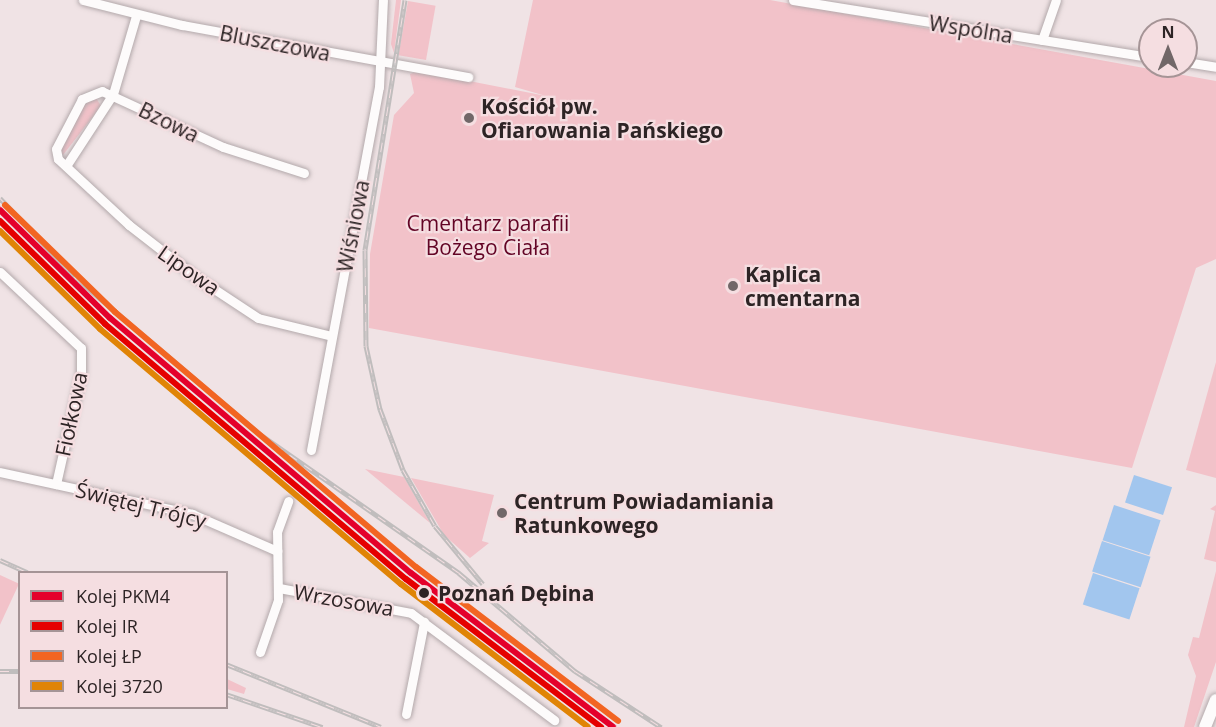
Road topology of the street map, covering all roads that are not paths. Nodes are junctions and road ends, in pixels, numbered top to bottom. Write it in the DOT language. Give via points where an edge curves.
graph roads {
  1 [pos="83,0"];
  2 [pos="383,0"];
  3 [pos="793,0"];
  4 [pos="1056,0"];
  5 [pos="136,16"];
  6 [pos="1042,40"];
  7 [pos="1138,55"];
  8 [pos="382,61"];
  9 [pos="1198,64"];
  10 [pos="1216,67"];
  11 [pos="468,77"];
  12 [pos="112,94"];
  13 [pos="66,166"];
  14 [pos="304,173"];
  15 [pos="0,272"];
  16 [pos="332,336"];
  17 [pos="311,450"];
  18 [pos="0,471"];
  19 [pos="56,484"];
  20 [pos="288,501"];
  21 [pos="277,551"];
  22 [pos="279,588"];
  23 [pos="424,622"];
  24 [pos="260,652"];
  25 [pos="1216,700"];
  26 [pos="406,714"];
  27 [pos="554,720"];
  28 [pos="1205,727"];
  1 -- 5 [label="street, Bluszczowa"];
  2 -- 8 [label="street, Wiśniowa"];
  3 -- 6 [label="street, Wspólna"];
  4 -- 6 [label="street"];
  5 -- 8 [label="street, Bluszczowa"];
  5 -- 12 [label="street, Bzowa"];
  6 -- 7 [label="street, Wspólna"];
  8 -- 11 [label="street, Bluszczowa"];
  8 -- 16 [label="street, Wiśniowa"];
  9 -- 10 [label="street"];
  12 -- 13 [label="street"];
  12 -- 13 [label="street" via="96,91 82,99 56,149"];
  12 -- 14 [label="street, Bzowa" via="195,136"];
  13 -- 16 [label="street, Lipowa" via="168,256 258,318"];
  15 -- 19 [label="street, Fiołkowa" via="81,348 81,373"];
  16 -- 17 [label="street, Wiśniowa"];
  18 -- 19 [label="street, Świętej Trójcy"];
  19 -- 21 [label="street, Świętej Trójcy" via="192,514"];
  20 -- 21 [label="street" via="277,532"];
  21 -- 22 [label="street"];
  22 -- 23 [label="street, Wrzosowa" via="404,611"];
  22 -- 24 [label="street"];
  23 -- 26 [label="street"];
  23 -- 27 [label="street, Wrzosowa"];
  25 -- 28 [label="main road"];
}
